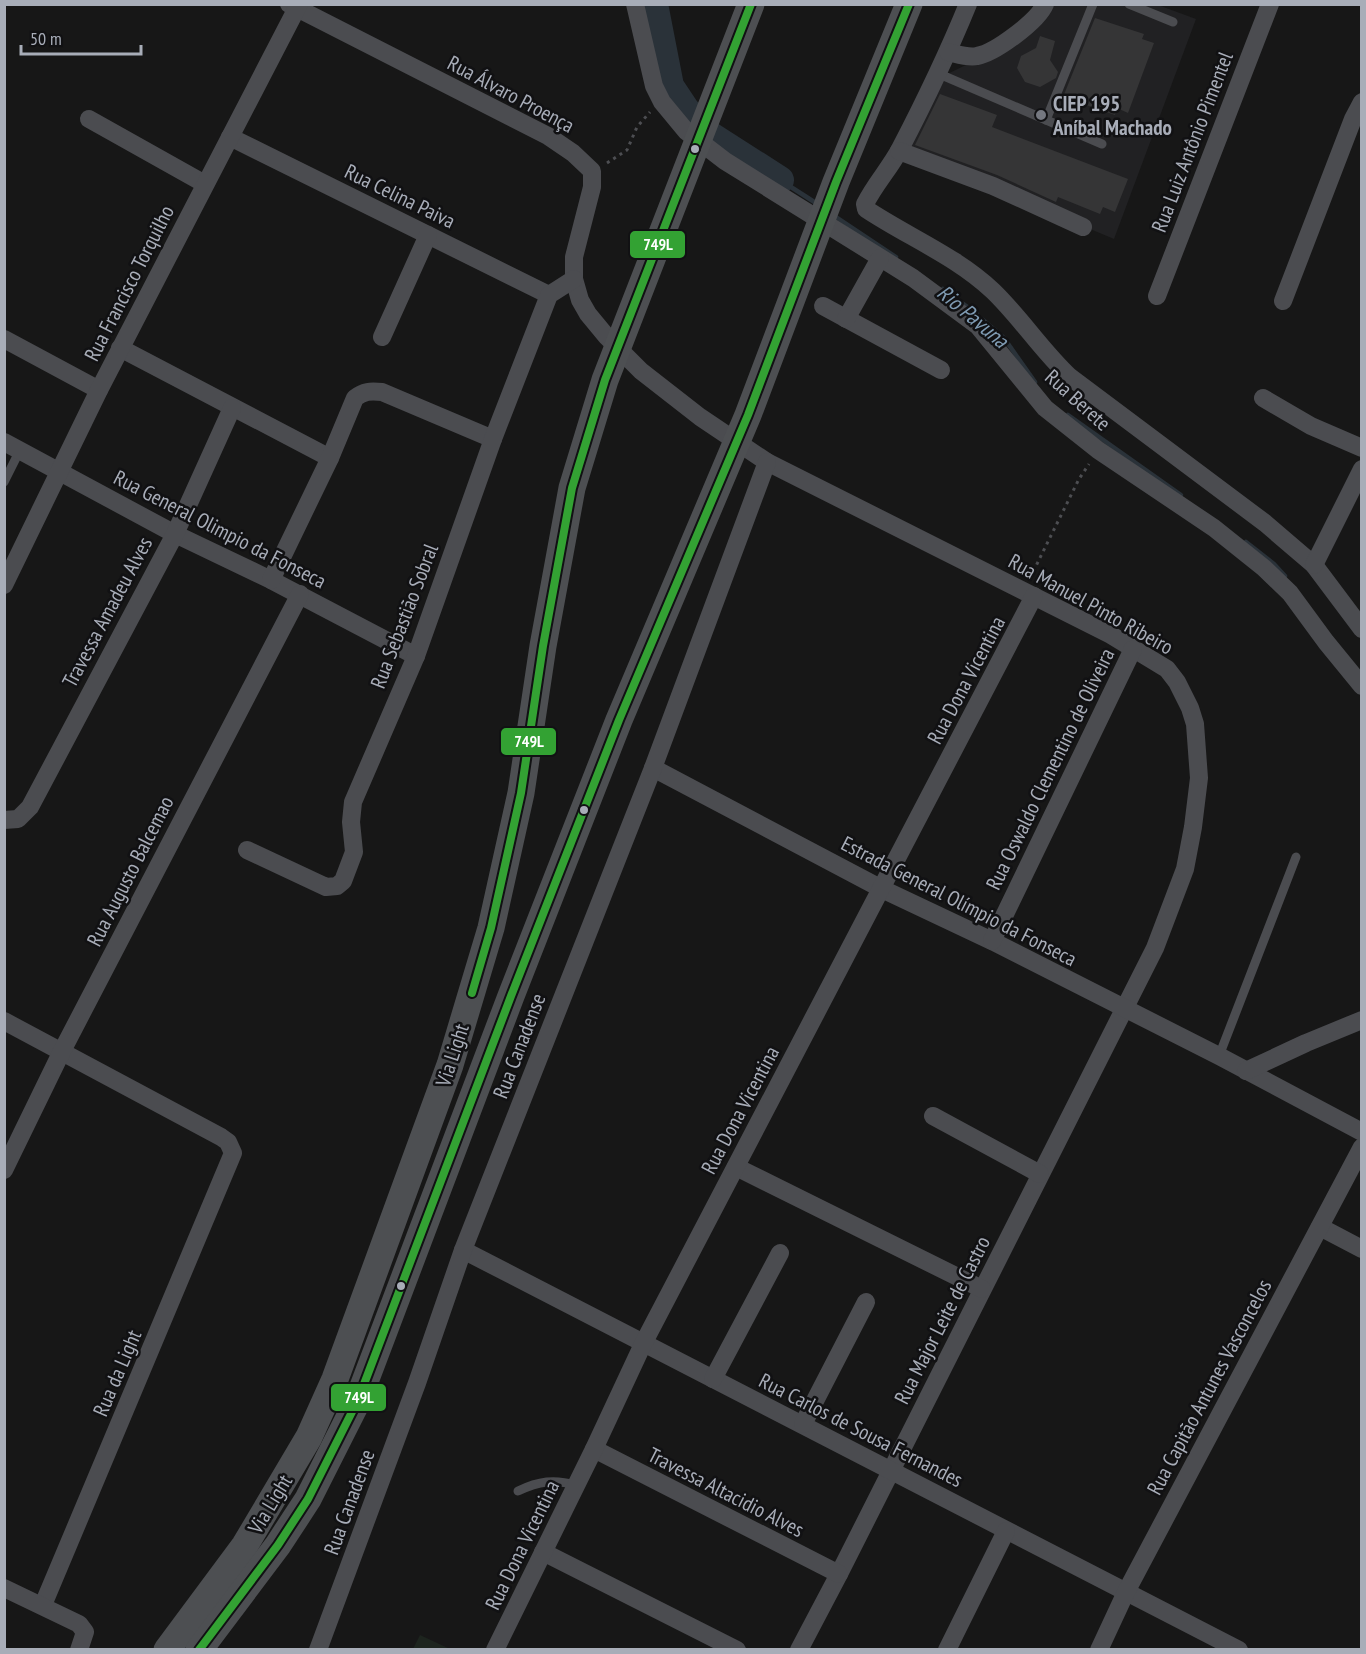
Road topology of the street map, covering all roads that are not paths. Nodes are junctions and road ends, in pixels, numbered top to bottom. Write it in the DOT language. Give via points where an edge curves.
graph roads {
  1 [pos="635,4"];
  2 [pos="751,4"];
  3 [pos="909,4"];
  4 [pos="968,4"];
  5 [pos="1045,4"];
  6 [pos="1093,4"];
  7 [pos="1129,4"];
  8 [pos="1270,4"];
  9 [pos="295,6"];
  10 [pos="1173,22"];
  11 [pos="948,52"];
  12 [pos="937,73"];
  13 [pos="1362,102"];
  14 [pos="89,119"];
  15 [pos="1046,120"];
  16 [pos="230,136"];
  17 [pos="1102,144"];
  18 [pos="899,151"];
  19 [pos="205,184"];
  20 [pos="1083,227"];
  21 [pos="428,235"];
  22 [pos="880,258"];
  23 [pos="574,279"];
  24 [pos="549,295"];
  25 [pos="1157,296"];
  26 [pos="1283,301"];
  27 [pos="823,306"];
  28 [pos="846,319"];
  29 [pos="382,337"];
  30 [pos="4,339"];
  31 [pos="120,348"];
  32 [pos="940,370"];
  33 [pos="99,390"];
  34 [pos="1263,398"];
  35 [pos="232,408"];
  36 [pos="493,439"];
  37 [pos="12,446"];
  38 [pos="1362,448"];
  39 [pos="330,458"];
  40 [pos="768,462"];
  41 [pos="1362,469"];
  42 [pos="61,471"];
  43 [pos="4,482"];
  44 [pos="175,534"];
  45 [pos="1314,565"];
  46 [pos="271,580"];
  47 [pos="4,585"];
  48 [pos="300,594"];
  49 [pos="1029,594"];
  50 [pos="1362,629"];
  51 [pos="1133,648"];
  52 [pos="416,656"];
  53 [pos="1362,686"];
  54 [pos="652,768"];
  55 [pos="4,820"];
  56 [pos="247,850"];
  57 [pos="1296,857"];
  58 [pos="882,889"];
  59 [pos="992,941"];
  60 [pos="1123,1009"];
  61 [pos="1362,1020"];
  62 [pos="4,1021"];
  63 [pos="62,1051"];
  64 [pos="1219,1056"];
  65 [pos="1246,1071"];
  66 [pos="933,1116"];
  67 [pos="1362,1132"];
  68 [pos="1362,1147"];
  69 [pos="736,1167"];
  70 [pos="4,1170"];
  71 [pos="1040,1174"];
  72 [pos="1320,1227"];
  73 [pos="1362,1249"];
  74 [pos="463,1251"];
  75 [pos="780,1252"];
  76 [pos="982,1289"];
  77 [pos="866,1302"];
  78 [pos="643,1344"];
  79 [pos="713,1379"];
  80 [pos="803,1424"];
  81 [pos="594,1449"];
  82 [pos="890,1471"];
  83 [pos="576,1485"];
  84 [pos="518,1491"];
  85 [pos="1006,1531"];
  86 [pos="543,1552"];
  87 [pos="839,1574"];
  88 [pos="4,1588"];
  89 [pos="1126,1592"];
  90 [pos="43,1605"];
  91 [pos="81,1645"];
  92 [pos="167,1650"];
  93 [pos="199,1650"];
  94 [pos="318,1650"];
  95 [pos="495,1650"];
  96 [pos="737,1650"];
  97 [pos="799,1650"];
  98 [pos="947,1650"];
  99 [pos="1099,1650"];
  100 [pos="1239,1650"];
  1 -- 22 [label="street, Rua Berete" via="651,75 662,102 686,131 725,161"];
  2 -- 92 [label="main road, Via Light" via="605,380 572,488 521,793 491,928 450,1065 335,1379 309,1437 245,1545"];
  3 -- 93 [label="main road, Via Light" via="836,182 748,415 615,730 358,1400 308,1499"];
  4 -- 11 [label="street"];
  5 -- 11 [label="street" via="1040,15 986,53 973,56"];
  6 -- 15 [label="lane"];
  7 -- 10 [label="lane"];
  8 -- 25 [label="street, Rua Luiz Antônio Pimentel"];
  9 -- 16 [label="street, Rua Francisco Torquilho"];
  9 -- 23 [label="street, Rua Álvaro Proença" via="548,136 592,171 592,187 574,257"];
  11 -- 12 [label="street"];
  12 -- 15 [label="lane"];
  12 -- 18 [label="street"];
  13 -- 26 [label="street"];
  14 -- 19 [label="street"];
  15 -- 17 [label="lane"];
  16 -- 19 [label="street, Rua Francisco Torquilho"];
  16 -- 21 [label="street, Rua Celina Paiva"];
  18 -- 20 [label="street" via="993,186"];
  18 -- 45 [label="street, Rua Berete" via="872,191 865,204 867,209 964,267 1022,321 1070,377 1265,523"];
  19 -- 31 [label="street, Rua Francisco Torquilho"];
  21 -- 24 [label="street, Rua Celina Paiva"];
  21 -- 29 [label="street"];
  22 -- 28 [label="street"];
  22 -- 53 [label="street, Rua Berete" via="933,291 978,326 1045,408 1264,568 1290,593"];
  23 -- 24 [label="street"];
  23 -- 40 [label="street" via="588,314 641,371 700,417"];
  24 -- 36 [label="street, Rua Sebastião Sobral"];
  27 -- 28 [label="street"];
  28 -- 32 [label="street"];
  30 -- 33 [label="street"];
  31 -- 33 [label="street, Rua Francisco Torquilho"];
  31 -- 35 [label="street"];
  33 -- 42 [label="street, Rua Francisco Torquilho"];
  34 -- 38 [label="street" via="1311,426"];
  35 -- 39 [label="street"];
  35 -- 44 [label="street, Travessa Amadeu Alves"];
  36 -- 39 [label="street" via="381,392 368,391 355,398"];
  36 -- 52 [label="street, Rua Sebastião Sobral"];
  37 -- 42 [label="street, Rua General Olimpio da Fonseca"];
  37 -- 43 [label="lane"];
  39 -- 46 [label="street"];
  40 -- 49 [label="street, Rua Manuel Pinto Ribeiro"];
  40 -- 54 [label="street, Rua Canadense"];
  41 -- 45 [label="street"];
  42 -- 44 [label="street, Rua General Olimpio da Fonseca"];
  42 -- 47 [label="street, Rua Francisco Torquilho"];
  44 -- 46 [label="street, Rua General Olimpio da Fonseca"];
  44 -- 55 [label="street, Travessa Amadeu Alves" via="30,807 18,819"];
  45 -- 50 [label="street, Rua Berete"];
  46 -- 48 [label="street, Rua General Olimpio da Fonseca"];
  48 -- 52 [label="street, Rua General Olimpio da Fonseca"];
  48 -- 63 [label="street, Rua Augusto Balcemao"];
  49 -- 51 [label="street, Rua Manuel Pinto Ribeiro"];
  49 -- 58 [label="street, Rua Dona Vicentina"];
  51 -- 59 [label="street, Rua Oswaldo Clementino de Oliveira"];
  51 -- 60 [label="street, Rua Manuel Pinto Ribeiro" via="1167,669 1177,682 1195,724 1199,778 1185,869 1155,948"];
  52 -- 56 [label="street, Rua Sebastião Sobral" via="353,802 355,847 343,881 338,886 326,887"];
  54 -- 58 [label="street, Estrada General Olímpio da Fonseca"];
  54 -- 74 [label="street, Rua Canadense"];
  57 -- 64 [label="lane"];
  58 -- 59 [label="street, Estrada General Olímpio da Fonseca"];
  58 -- 69 [label="street, Rua Dona Vicentina"];
  59 -- 60 [label="street, Estrada General Olímpio da Fonseca"];
  60 -- 64 [label="street, Estrada General Olímpio da Fonseca"];
  60 -- 71 [label="street, Rua Major Leite de Castro"];
  61 -- 65 [label="street"];
  62 -- 63 [label="street"];
  63 -- 70 [label="street, Rua Augusto Balcemao"];
  63 -- 90 [label="street, Rua da Light" via="221,1137 233,1153"];
  64 -- 65 [label="street, Estrada General Olímpio da Fonseca"];
  65 -- 67 [label="street, Estrada General Olímpio da Fonseca"];
  66 -- 71 [label="street"];
  68 -- 72 [label="street, Rua Capitão Antunes Vasconcelos"];
  69 -- 76 [label="street"];
  69 -- 78 [label="street, Rua Dona Vicentina"];
  71 -- 76 [label="street, Rua Major Leite de Castro"];
  72 -- 73 [label="street"];
  72 -- 89 [label="street, Rua Capitão Antunes Vasconcelos"];
  74 -- 78 [label="street, Rua Carlos de Sousa Fernandes"];
  74 -- 94 [label="street, Rua Canadense"];
  75 -- 79 [label="street"];
  76 -- 82 [label="street, Rua Major Leite de Castro"];
  77 -- 80 [label="street"];
  78 -- 79 [label="street, Rua Carlos de Sousa Fernandes"];
  78 -- 81 [label="street, Rua Dona Vicentina"];
  79 -- 80 [label="street, Rua Carlos de Sousa Fernandes"];
  80 -- 82 [label="street, Rua Carlos de Sousa Fernandes"];
  81 -- 83 [label="street, Rua Dona Vicentina"];
  81 -- 87 [label="street, Travessa Altacidio Alves"];
  82 -- 85 [label="street, Rua Carlos de Sousa Fernandes"];
  82 -- 87 [label="street, Rua Major Leite de Castro"];
  83 -- 84 [label="lane" via="547,1480"];
  83 -- 86 [label="street, Rua Dona Vicentina"];
  85 -- 89 [label="street, Rua Carlos de Sousa Fernandes"];
  85 -- 98 [label="street"];
  86 -- 95 [label="street, Rua Dona Vicentina"];
  86 -- 96 [label="street"];
  87 -- 97 [label="street, Rua Major Leite de Castro"];
  88 -- 90 [label="street"];
  89 -- 99 [label="street, Rua Capitão Antunes Vasconcelos"];
  89 -- 100 [label="street, Rua Carlos de Sousa Fernandes"];
  90 -- 91 [label="street" via="80,1624 85,1632"];
}
